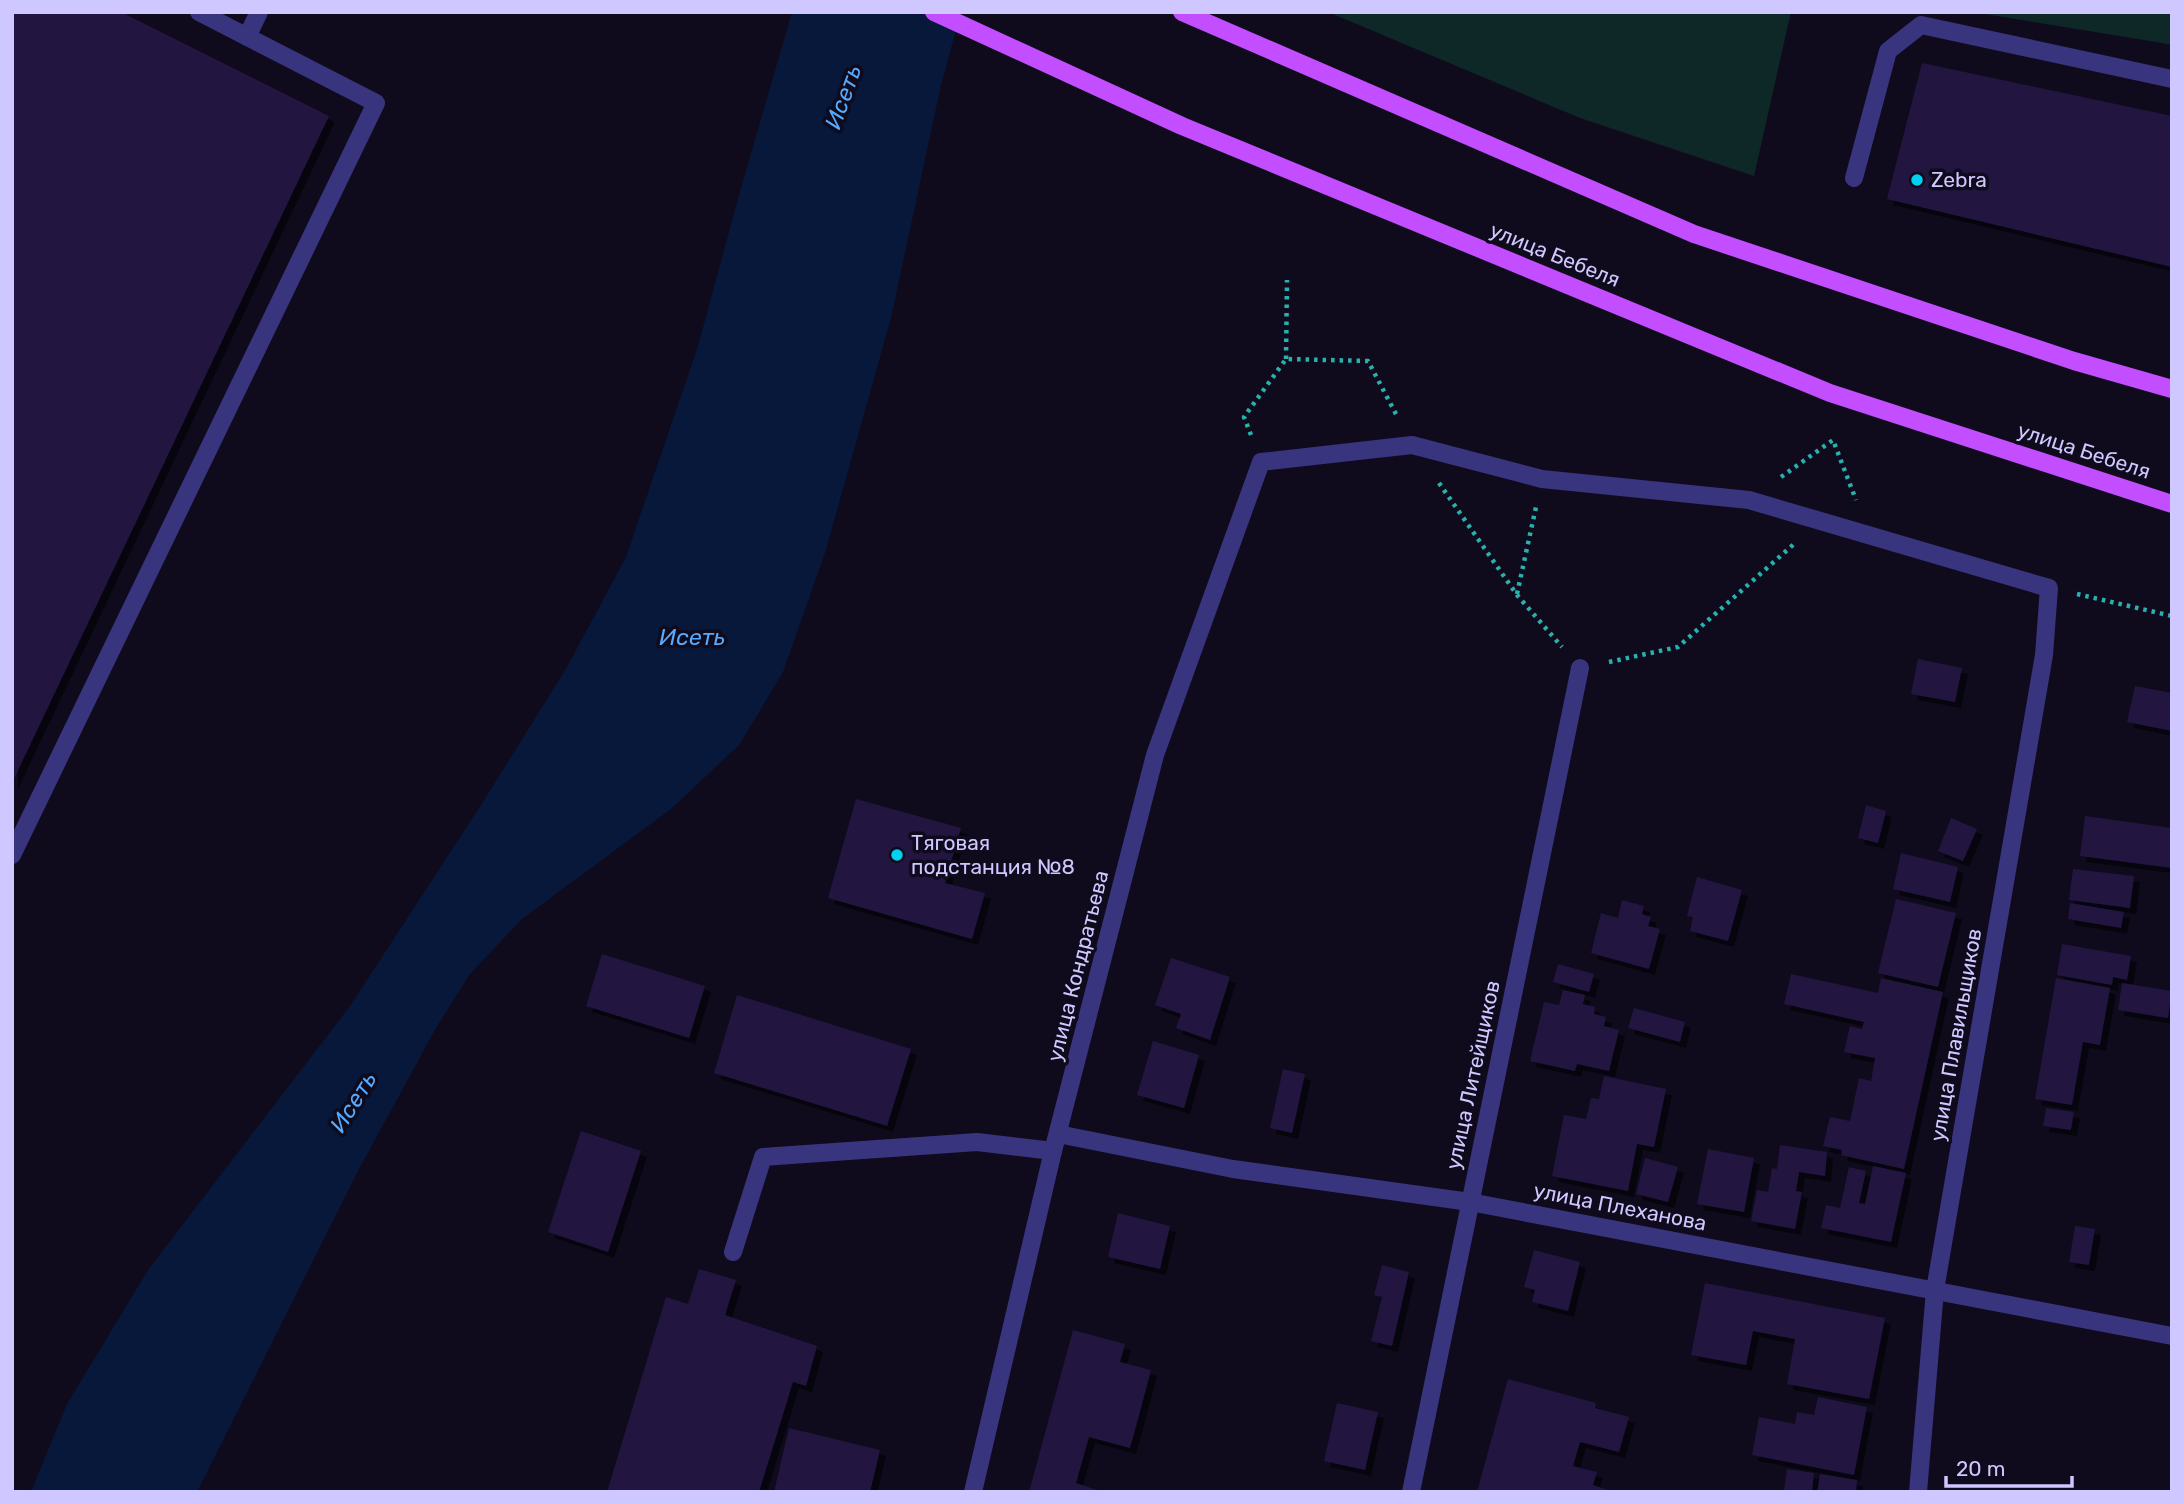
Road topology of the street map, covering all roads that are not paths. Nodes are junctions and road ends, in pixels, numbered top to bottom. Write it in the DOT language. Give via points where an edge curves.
graph roads {
  1 [pos="199,12"];
  2 [pos="259,12"];
  3 [pos="934,12"];
  4 [pos="1182,12"];
  5 [pos="247,37"];
  6 [pos="2172,79"];
  7 [pos="1854,178"];
  8 [pos="2172,389"];
  9 [pos="2172,504"];
  10 [pos="2049,588"];
  11 [pos="1580,668"];
  12 [pos="12,855"];
  13 [pos="1058,1134"];
  14 [pos="1053,1151"];
  15 [pos="1469,1202"];
  16 [pos="733,1252"];
  17 [pos="1935,1290"];
  18 [pos="2172,1336"];
  19 [pos="972,1492"];
  20 [pos="1410,1492"];
  21 [pos="1918,1492"];
  1 -- 5 [label="street"];
  2 -- 5 [label="street"];
  3 -- 9 [label="main road, улица Бебеля" via="1182,126 1830,393"];
  4 -- 8 [label="main road" via="1694,234"];
  5 -- 12 [label="street" via="376,103"];
  6 -- 7 [label="street" via="1921,25 1888,51"];
  10 -- 13 [label="street, улица Кондратьева" via="1749,500 1542,479 1412,445 1261,462 1155,755"];
  10 -- 17 [label="street, улица Плавильщиков" via="2044,655"];
  11 -- 15 [label="street, улица Литейщиков"];
  13 -- 14 [label="street, улица Кондратьева"];
  13 -- 15 [label="street, улица Плеханова" via="1233,1168"];
  14 -- 16 [label="street" via="977,1142 763,1157"];
  14 -- 19 [label="street, улица Кондратьева"];
  15 -- 17 [label="street, улица Плеханова"];
  15 -- 20 [label="street, улица Литейщиков"];
  17 -- 18 [label="street, улица Плеханова"];
  17 -- 21 [label="street, улица Плавильщиков"];
}
